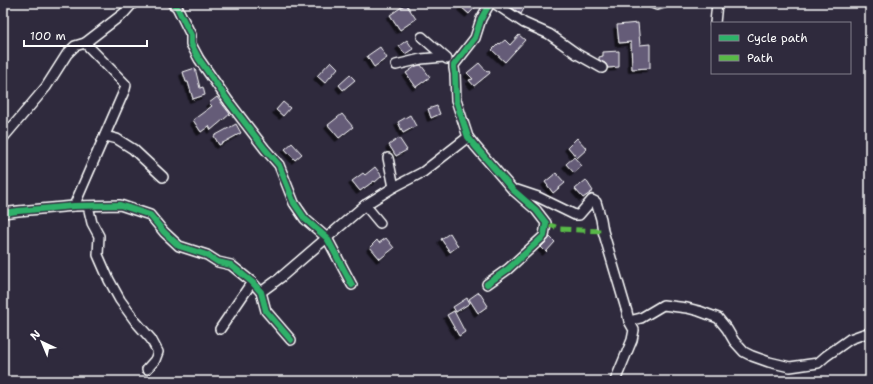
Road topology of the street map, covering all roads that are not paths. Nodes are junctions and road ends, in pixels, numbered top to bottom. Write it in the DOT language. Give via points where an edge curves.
graph roads {
  1 [pos="133,3"];
  2 [pos="172,3"];
  3 [pos="490,3"];
  4 [pos="494,3"];
  5 [pos="652,3"];
  6 [pos="664,3"];
  7 [pos="717,3"];
  8 [pos="715,22"];
  9 [pos="422,37"];
  10 [pos="85,43"];
  11 [pos="444,57"];
  12 [pos="458,60"];
  13 [pos="396,65"];
  14 [pos="602,68"];
  15 [pos="105,136"];
  16 [pos="468,137"];
  17 [pos="3,138"];
  18 [pos="388,158"];
  19 [pos="162,177"];
  20 [pos="394,187"];
  21 [pos="513,190"];
  22 [pos="365,205"];
  23 [pos="74,206"];
  24 [pos="88,206"];
  25 [pos="3,213"];
  26 [pos="380,223"];
  27 [pos="327,238"];
  28 [pos="252,282"];
  29 [pos="488,284"];
  30 [pos="352,285"];
  31 [pos="260,292"];
  32 [pos="629,322"];
  33 [pos="220,329"];
  34 [pos="870,334"];
  35 [pos="291,340"];
  36 [pos="147,369"];
  37 [pos="615,381"];
  1 -- 10 [label="street"];
  2 -- 27 [label="street" via="177,7 191,35 191,44 199,59 238,114 279,165 294,203 305,219"];
  3 -- 12 [label="street" via="475,38"];
  4 -- 14 [label="street"];
  5 -- 6 [label="street"];
  7 -- 8 [label="street"];
  9 -- 11 [label="street"];
  10 -- 15 [label="street" via="126,84"];
  10 -- 17 [label="street" via="75,46 66,54 46,87"];
  11 -- 12 [label="street"];
  11 -- 13 [label="street"];
  12 -- 16 [label="street" via="454,65 456,100"];
  15 -- 19 [label="street" via="117,139 133,149"];
  15 -- 23 [label="street"];
  16 -- 20 [label="street" via="423,172"];
  16 -- 21 [label="street"];
  18 -- 20 [label="street"];
  20 -- 22 [label="street"];
  21 -- 29 [label="street" via="536,210 546,223 544,236"];
  21 -- 32 [label="street" via="538,197 575,215 579,215 592,200 596,202"];
  22 -- 26 [label="street"];
  22 -- 27 [label="street"];
  23 -- 24 [label="street"];
  23 -- 25 [label="street"];
  24 -- 28 [label="street" via="120,206 150,216 179,246 231,265"];
  24 -- 36 [label="street" via="92,223 99,236 98,255 109,280 120,300 151,339 158,352"];
  27 -- 30 [label="street"];
  27 -- 31 [label="street"];
  28 -- 31 [label="street"];
  28 -- 33 [label="street"];
  31 -- 35 [label="street" via="266,311"];
  32 -- 34 [label="street" via="663,306 699,311 718,318 744,352 790,367 818,363 850,339"];
  32 -- 37 [label="street" via="634,330 632,340"];
}
